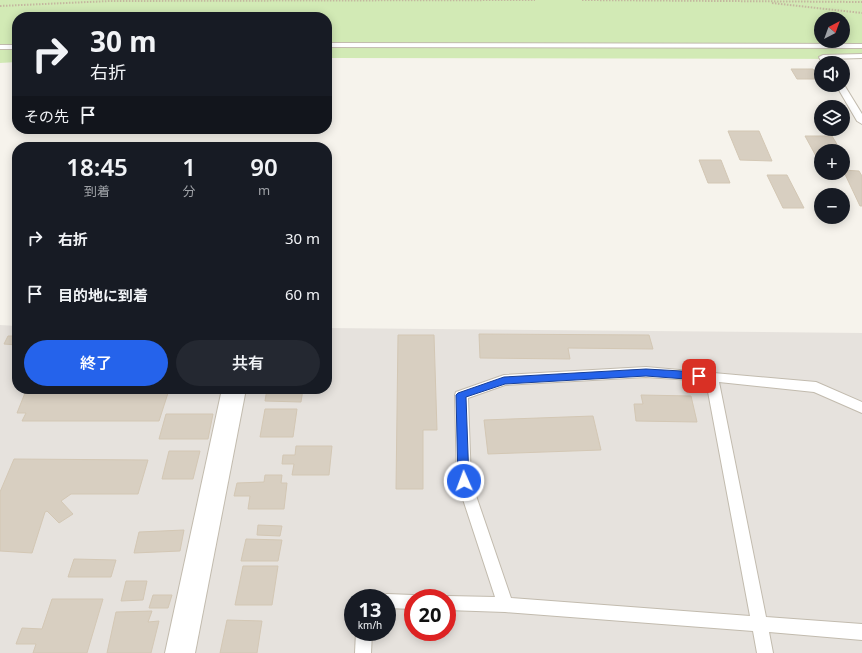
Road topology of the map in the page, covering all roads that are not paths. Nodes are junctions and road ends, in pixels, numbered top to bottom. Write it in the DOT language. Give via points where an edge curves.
graph roads {
  1 [pos="332,45"];
  2 [pos="862,46"];
  3 [pos="0,47"];
  4 [pos="12,47"];
  5 [pos="850,56"];
  6 [pos="862,56"];
  7 [pos="844,92"];
  8 [pos="862,120"];
  9 [pos="712,377"];
  10 [pos="233,394"];
  11 [pos="862,408"];
  12 [pos="456,603"];
  13 [pos="506,605"];
  14 [pos="759,624"];
  15 [pos="862,632"];
  16 [pos="364,641"];
  17 [pos="180,653"];
  18 [pos="363,653"];
  19 [pos="765,653"];
  1 -- 2 [label="lane"];
  3 -- 4 [label="lane"];
  5 -- 6 [label="lane"];
  7 -- 8 [label="lane"];
  9 -- 11 [label="lane" via="816,387"];
  9 -- 13 [label="lane" via="646,372 504,380 461,395 464,481"];
  9 -- 14 [label="lane"];
  10 -- 17 [label="street"];
  12 -- 13 [label="lane"];
  13 -- 14 [label="lane"];
  14 -- 15 [label="lane"];
  14 -- 19 [label="lane"];
  16 -- 18 [label="lane"];
}
